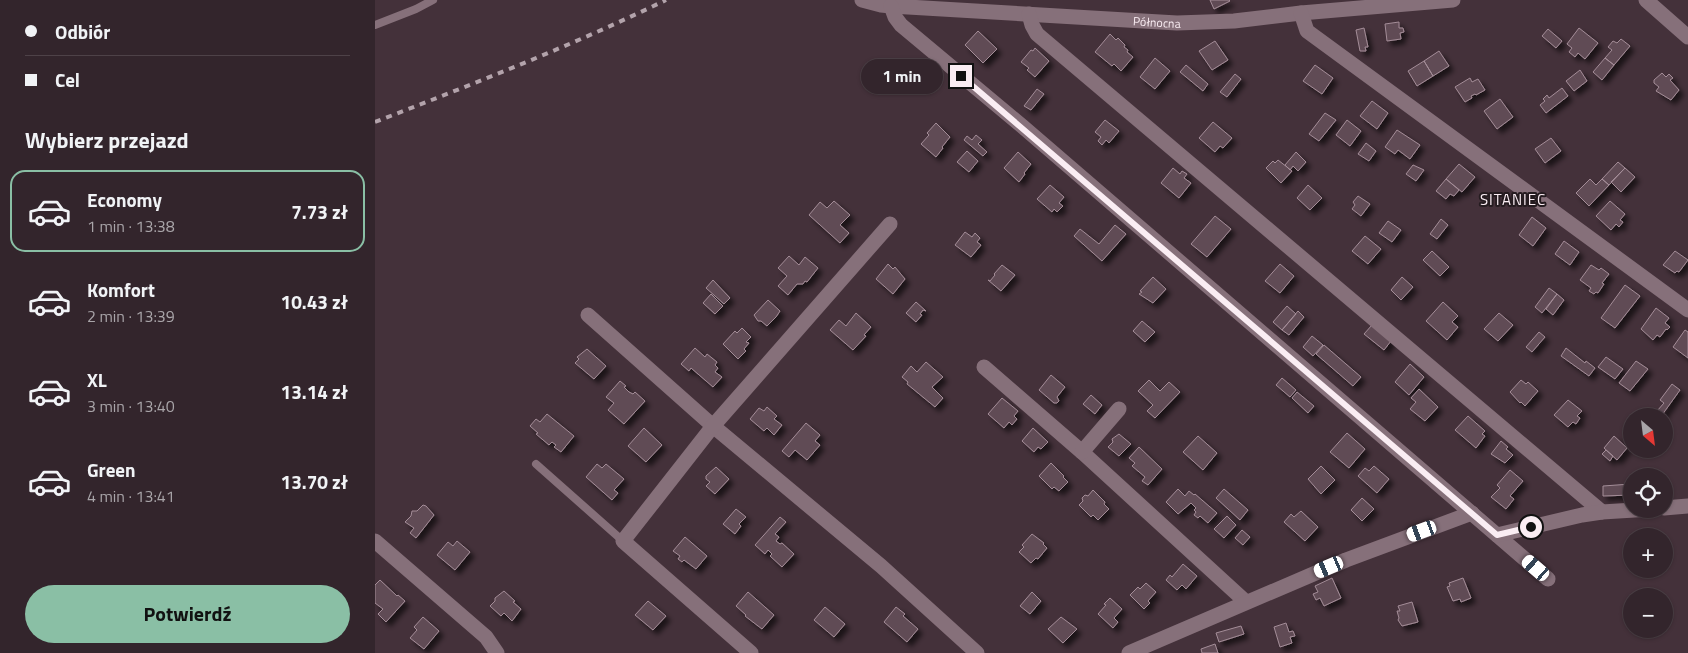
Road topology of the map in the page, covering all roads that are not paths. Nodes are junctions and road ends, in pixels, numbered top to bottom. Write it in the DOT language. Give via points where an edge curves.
graph roads {
  1 [pos="433,0"];
  2 [pos="862,0"];
  3 [pos="1453,0"];
  4 [pos="1646,0"];
  5 [pos="891,6"];
  6 [pos="1301,13"];
  7 [pos="1029,14"];
  8 [pos="375,25"];
  9 [pos="1688,37"];
  10 [pos="890,224"];
  11 [pos="1688,310"];
  12 [pos="588,315"];
  13 [pos="984,367"];
  14 [pos="1119,408"];
  15 [pos="713,426"];
  16 [pos="1082,452"];
  17 [pos="536,464"];
  18 [pos="1688,506"];
  19 [pos="1673,507"];
  20 [pos="1623,511"];
  21 [pos="1602,512"];
  22 [pos="1471,513"];
  23 [pos="1497,535"];
  24 [pos="375,541"];
  25 [pos="623,541"];
  26 [pos="1549,579"];
  27 [pos="1246,602"];
  28 [pos="497,653"];
  29 [pos="751,653"];
  30 [pos="977,653"];
  31 [pos="1129,653"];
  1 -- 8 [label="lane"];
  2 -- 5 [label="street, Północna"];
  3 -- 6 [label="street, Północna"];
  4 -- 9 [label="street"];
  5 -- 7 [label="street, Północna"];
  5 -- 22 [label="street" via="901,25"];
  6 -- 7 [label="street, Północna" via="1234,21 1177,22"];
  6 -- 11 [label="street" via="1307,31"];
  7 -- 21 [label="street" via="1037,34"];
  10 -- 15 [label="street"];
  12 -- 15 [label="street"];
  13 -- 16 [label="street"];
  14 -- 16 [label="street"];
  15 -- 25 [label="street"];
  15 -- 30 [label="street" via="881,566"];
  16 -- 27 [label="street"];
  17 -- 25 [label="lane"];
  18 -- 19 [label="street"];
  20 -- 21 [label="street"];
  21 -- 23 [label="street"];
  22 -- 23 [label="street"];
  22 -- 27 [label="street"];
  23 -- 26 [label="street"];
  24 -- 28 [label="street" via="486,637"];
  25 -- 29 [label="street"];
  27 -- 31 [label="street"];
}
